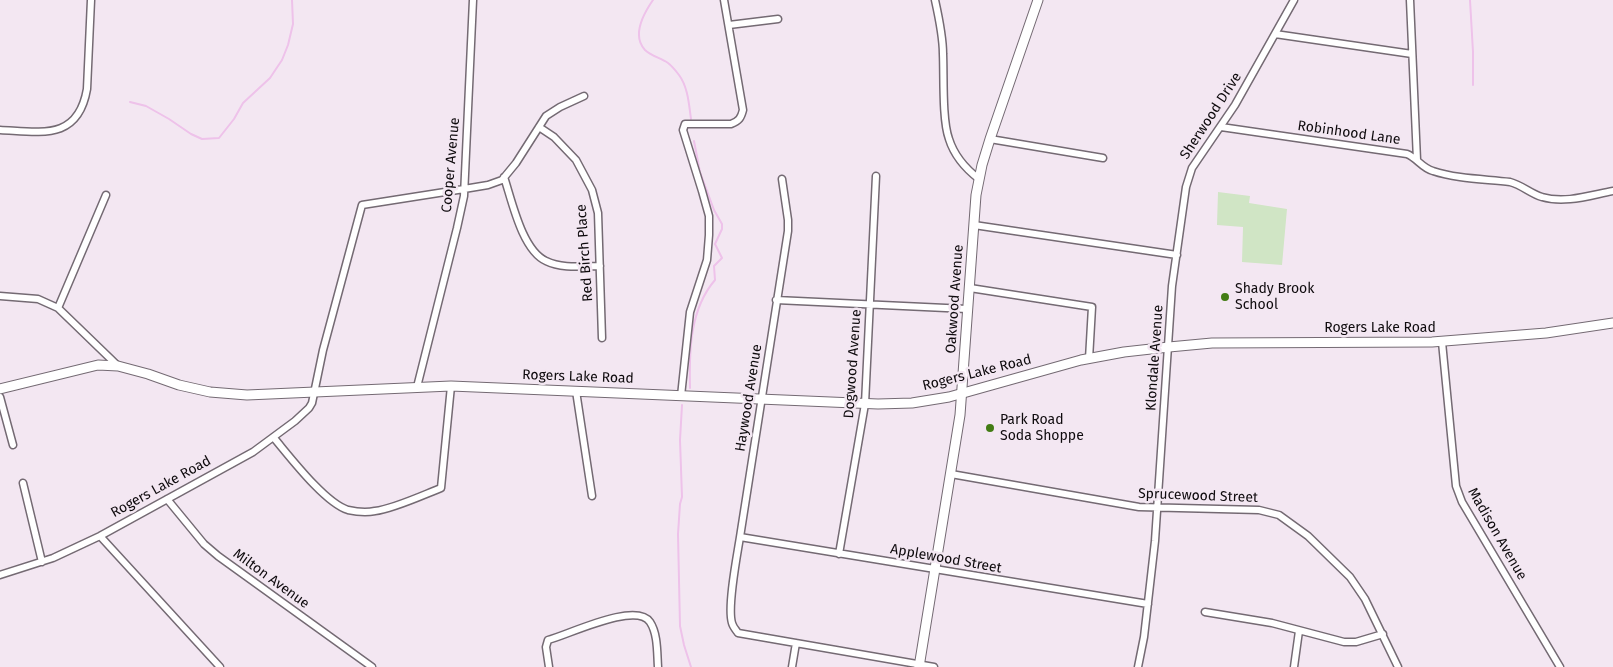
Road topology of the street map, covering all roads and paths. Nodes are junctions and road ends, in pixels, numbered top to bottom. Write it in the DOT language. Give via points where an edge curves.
graph roads {
  1 [pos="90,0"];
  2 [pos="473,0"];
  3 [pos="724,0"];
  4 [pos="935,0"];
  5 [pos="1038,0"];
  6 [pos="1294,0"];
  7 [pos="1410,0"];
  8 [pos="778,19"];
  9 [pos="729,25"];
  10 [pos="1275,34"];
  11 [pos="1412,54"];
  12 [pos="584,96"];
  13 [pos="539,127"];
  14 [pos="1221,127"];
  15 [pos="0,130"];
  16 [pos="990,139"];
  17 [pos="1103,158"];
  18 [pos="1417,160"];
  19 [pos="876,176"];
  20 [pos="504,177"];
  21 [pos="782,179"];
  22 [pos="979,179"];
  23 [pos="464,189"];
  24 [pos="1613,191"];
  25 [pos="106,195"];
  26 [pos="974,225"];
  27 [pos="1177,255"];
  28 [pos="600,266"];
  29 [pos="970,288"];
  30 [pos="0,296"];
  31 [pos="776,300"];
  32 [pos="870,304"];
  33 [pos="58,308"];
  34 [pos="967,309"];
  35 [pos="1613,323"];
  36 [pos="602,338"];
  37 [pos="1442,342"];
  38 [pos="1168,347"];
  39 [pos="1089,359"];
  40 [pos="118,366"];
  41 [pos="451,386"];
  42 [pos="417,387"];
  43 [pos="0,389"];
  44 [pos="576,391"];
  45 [pos="314,393"];
  46 [pos="962,394"];
  47 [pos="682,396"];
  48 [pos="0,397"];
  49 [pos="761,399"];
  50 [pos="865,404"];
  51 [pos="274,438"];
  52 [pos="12,445"];
  53 [pos="951,474"];
  54 [pos="22,483"];
  55 [pos="592,496"];
  56 [pos="167,499"];
  57 [pos="1157,509"];
  58 [pos="100,536"];
  59 [pos="740,537"];
  60 [pos="839,554"];
  61 [pos="42,562"];
  62 [pos="935,569"];
  63 [pos="0,575"];
  64 [pos="1148,604"];
  65 [pos="1205,612"];
  66 [pos="1299,631"];
  67 [pos="1383,634"];
  68 [pos="796,643"];
  69 [pos="919,666"];
  70 [pos="220,667"];
  71 [pos="372,667"];
  72 [pos="549,667"];
  73 [pos="658,667"];
  74 [pos="792,667"];
  75 [pos="934,667"];
  76 [pos="1138,667"];
  77 [pos="1294,667"];
  78 [pos="1398,667"];
  79 [pos="1560,667"];
  1 -- 15 [label="street" via="85,100 74,120 54,132"];
  2 -- 23 [label="street, Cooper Avenue"];
  3 -- 9 [label="street"];
  4 -- 22 [label="street" via="943,51 948,138 961,161"];
  5 -- 16 [label="main road, Oakwood Avenue"];
  6 -- 10 [label="street, Sherwood Drive"];
  7 -- 11 [label="street"];
  8 -- 9 [label="street"];
  9 -- 47 [label="street" via="742,100 741,118 731,124 685,124 683,130 702,191 709,234 707,260 690,312"];
  10 -- 11 [label="street"];
  10 -- 14 [label="street, Sherwood Drive"];
  11 -- 18 [label="street"];
  12 -- 13 [label="street" via="546,116"];
  13 -- 20 [label="street"];
  13 -- 28 [label="street, Red Birch Place" via="554,137 576,160 592,190 598,213"];
  14 -- 18 [label="street, Robinhood Lane" via="1406,154"];
  14 -- 27 [label="street, Sherwood Drive" via="1192,168 1186,187"];
  16 -- 17 [label="street"];
  16 -- 22 [label="main road, Oakwood Avenue"];
  18 -- 24 [label="street, Robinhood Lane" via="1430,170 1510,182 1552,200"];
  19 -- 32 [label="street, Dogwood Avenue"];
  20 -- 23 [label="street" via="488,185"];
  20 -- 28 [label="street" via="525,238 534,252 546,261 562,265"];
  21 -- 31 [label="street, Haywood Avenue" via="788,232"];
  22 -- 26 [label="main road, Oakwood Avenue"];
  23 -- 42 [label="street, Cooper Avenue"];
  23 -- 45 [label="street" via="362,205"];
  25 -- 33 [label="street"];
  26 -- 27 [label="street"];
  26 -- 29 [label="main road, Oakwood Avenue"];
  27 -- 38 [label="street, Klondale Avenue"];
  28 -- 36 [label="street, Red Birch Place"];
  29 -- 34 [label="main road, Oakwood Avenue"];
  29 -- 39 [label="street" via="1092,307"];
  30 -- 33 [label="street" via="38,299"];
  31 -- 32 [label="street"];
  31 -- 49 [label="street, Haywood Avenue"];
  32 -- 34 [label="street"];
  32 -- 50 [label="street, Dogwood Avenue"];
  33 -- 40 [label="street"];
  34 -- 46 [label="main road, Oakwood Avenue"];
  35 -- 37 [label="main road, Rogers Lake Road" via="1537,334"];
  37 -- 38 [label="main road, Rogers Lake Road" via="1212,343"];
  37 -- 79 [label="street, Madison Avenue" via="1454,476 1459,494"];
  38 -- 39 [label="main road, Rogers Lake Road"];
  38 -- 57 [label="street, Klondale Avenue"];
  39 -- 46 [label="main road, Rogers Lake Road"];
  40 -- 43 [label="main road, Rogers Lake Road" via="98,365"];
  40 -- 45 [label="main road, Rogers Lake Road" via="179,386 210,392 247,395"];
  41 -- 42 [label="main road, Rogers Lake Road"];
  41 -- 44 [label="main road, Rogers Lake Road"];
  41 -- 51 [label="street" via="441,488 378,511 348,510 327,497"];
  42 -- 45 [label="main road, Rogers Lake Road"];
  44 -- 47 [label="main road, Rogers Lake Road"];
  44 -- 55 [label="street"];
  45 -- 51 [label="street, Rogers Lake Road" via="309,408"];
  46 -- 50 [label="main road, Rogers Lake Road" via="912,403"];
  46 -- 53 [label="main road, Oakwood Avenue"];
  47 -- 49 [label="main road, Rogers Lake Road"];
  48 -- 52 [label="street"];
  49 -- 50 [label="main road, Rogers Lake Road"];
  49 -- 59 [label="street, Haywood Avenue"];
  50 -- 60 [label="street, Dogwood Avenue"];
  51 -- 56 [label="street, Rogers Lake Road"];
  53 -- 57 [label="street, Sprucewood Street"];
  53 -- 62 [label="main road, Oakwood Avenue"];
  54 -- 61 [label="street"];
  56 -- 58 [label="street, Rogers Lake Road"];
  56 -- 71 [label="street, Milton Avenue" via="218,556"];
  57 -- 64 [label="street, Klondale Avenue"];
  57 -- 67 [label="street, Sprucewood Street" via="1260,510 1279,515 1308,536 1350,577"];
  58 -- 61 [label="street, Rogers Lake Road"];
  58 -- 70 [label="street"];
  59 -- 60 [label="street, Applewood Street"];
  59 -- 68 [label="street, Haywood Avenue" via="731,611 738,633"];
  60 -- 62 [label="street, Applewood Street"];
  61 -- 63 [label="street, Rogers Lake Road"];
  62 -- 64 [label="street, Applewood Street"];
  62 -- 69 [label="main road, Oakwood Avenue"];
  64 -- 76 [label="street, Klondale Avenue"];
  65 -- 66 [label="street"];
  66 -- 67 [label="street" via="1344,642"];
  66 -- 77 [label="street"];
  67 -- 78 [label="street, Sprucewood Street"];
  68 -- 69 [label="street"];
  68 -- 74 [label="street"];
  69 -- 75 [label="street"];
  72 -- 73 [label="street" via="548,640 613,618 639,614 647,618 654,630"];
}
